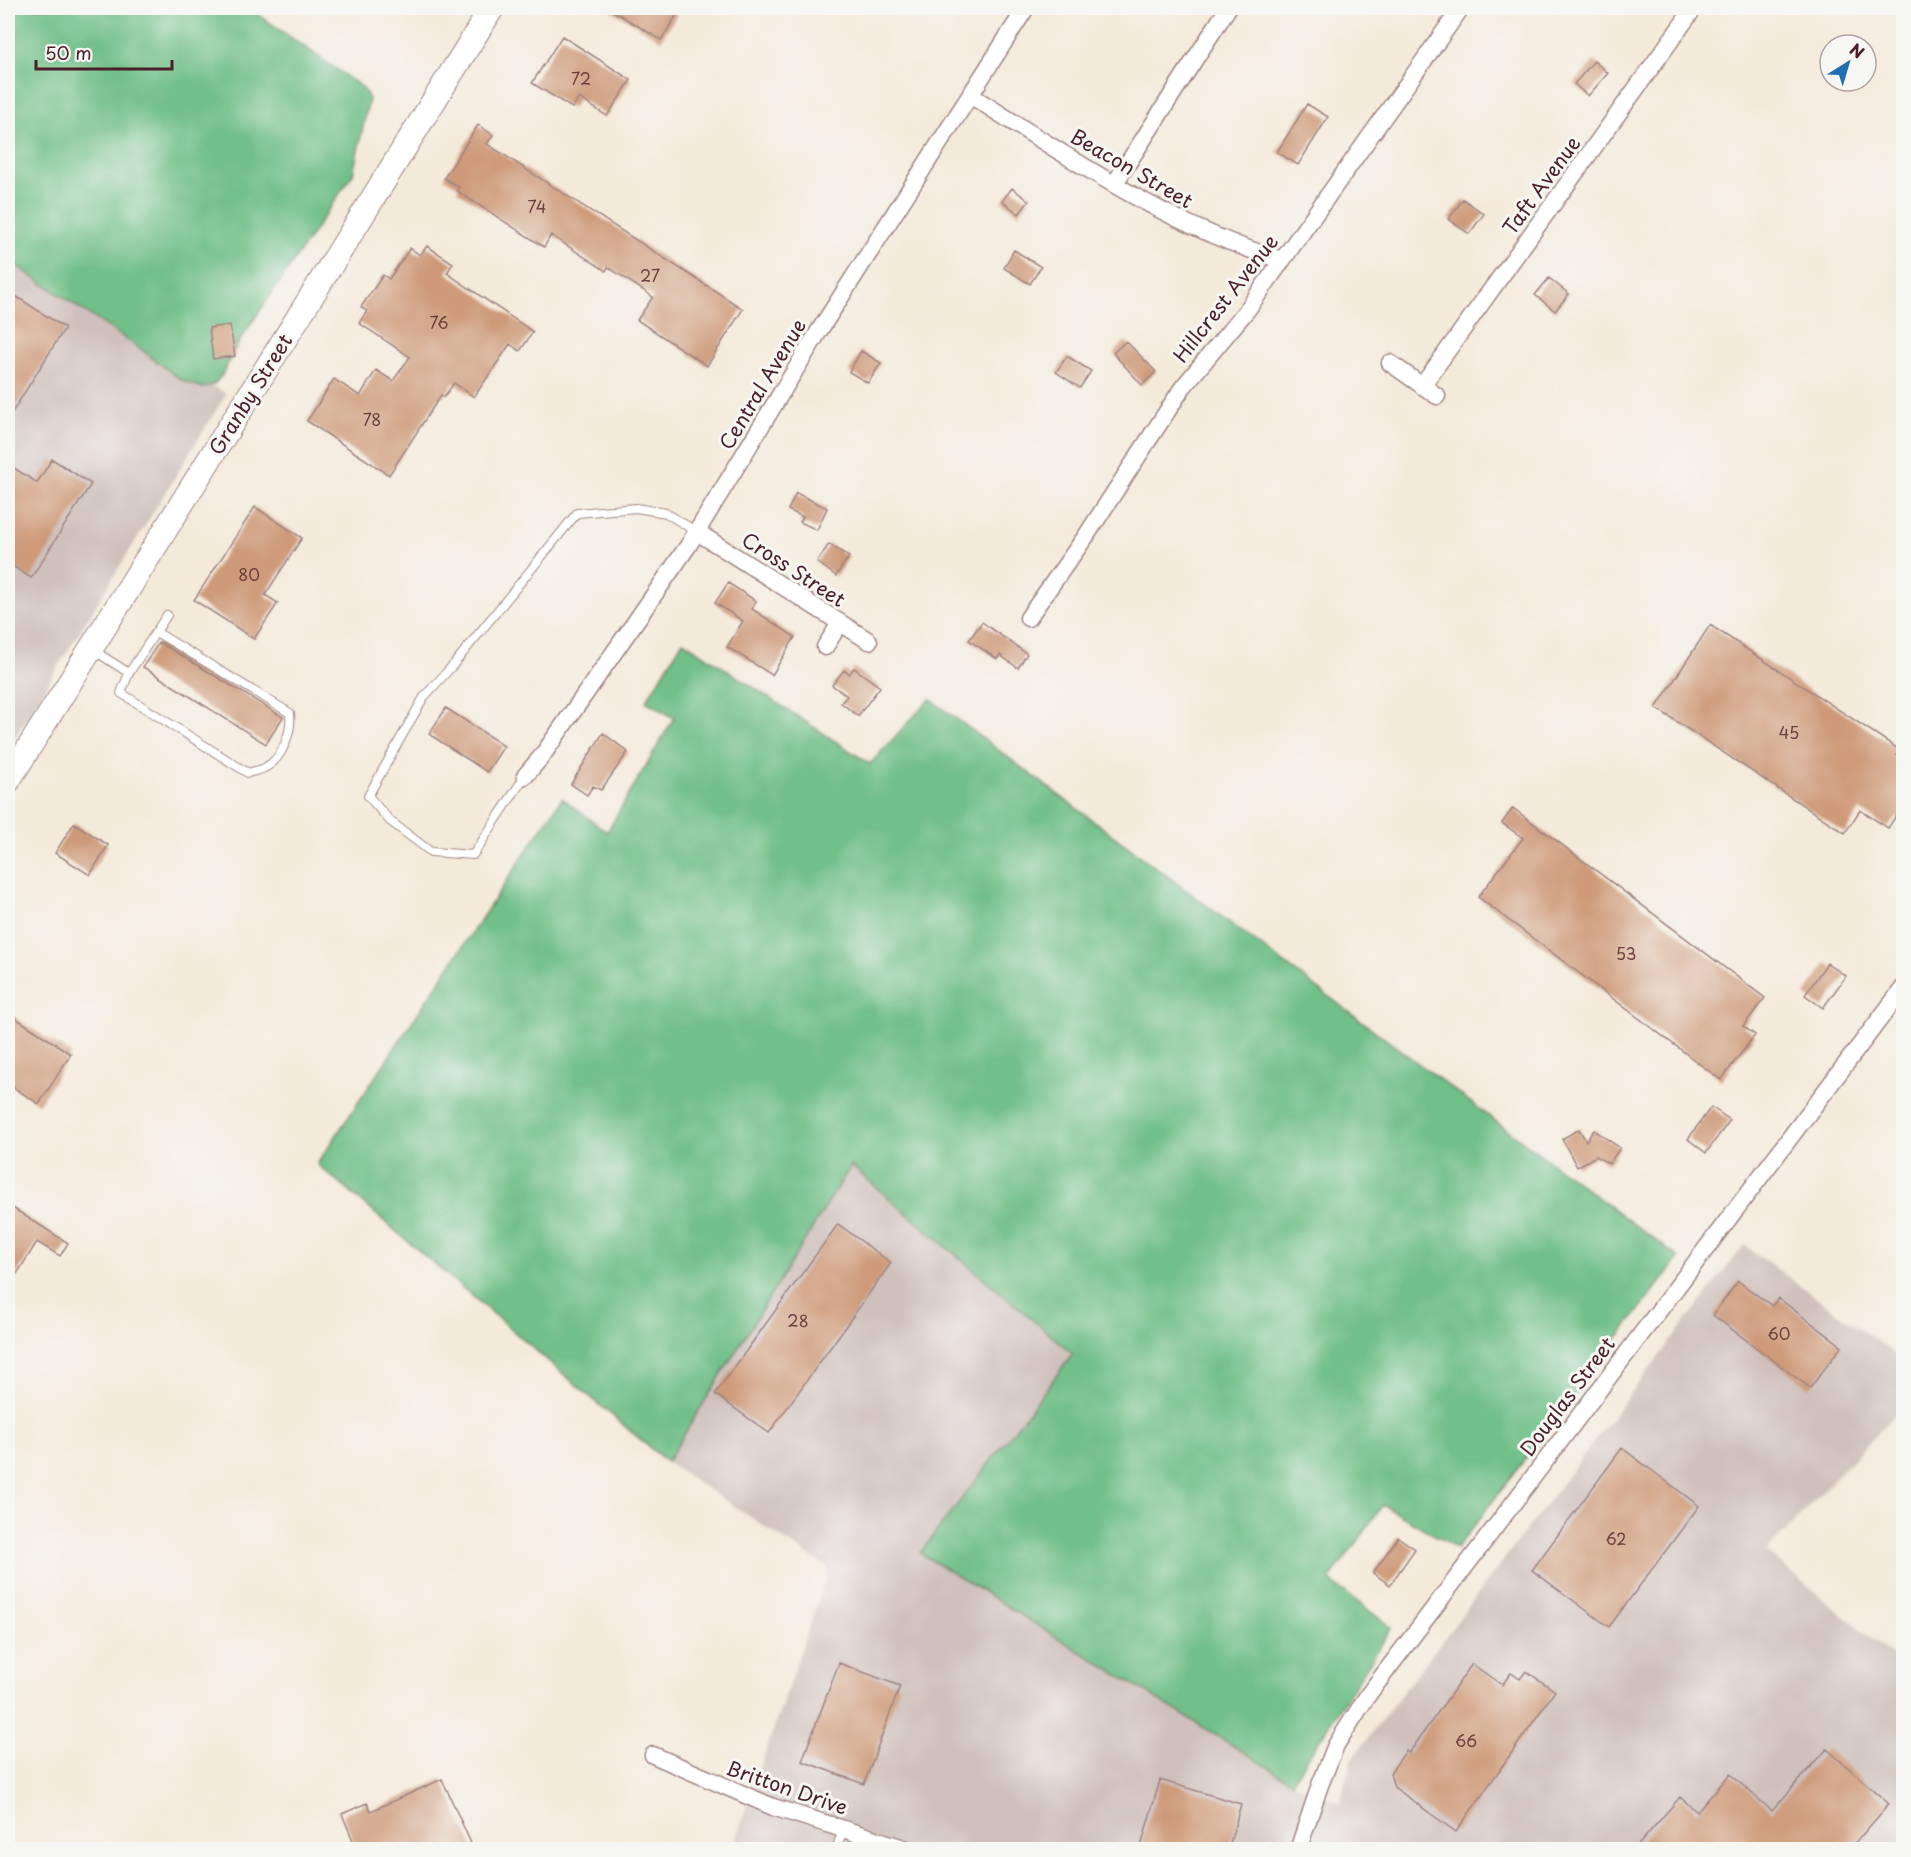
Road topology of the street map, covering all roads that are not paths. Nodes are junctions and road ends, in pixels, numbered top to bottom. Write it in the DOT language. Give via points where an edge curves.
graph roads {
  1 [pos="492,8"];
  2 [pos="1026,8"];
  3 [pos="1228,8"];
  4 [pos="1461,8"];
  5 [pos="1694,8"];
  6 [pos="970,95"];
  7 [pos="1115,183"];
  8 [pos="1282,260"];
  9 [pos="1390,363"];
  10 [pos="1422,386"];
  11 [pos="1437,396"];
  12 [pos="697,532"];
  13 [pos="167,615"];
  14 [pos="1028,618"];
  15 [pos="840,623"];
  16 [pos="156,632"];
  17 [pos="869,641"];
  18 [pos="825,647"];
  19 [pos="91,648"];
  20 [pos="129,673"];
  21 [pos="525,776"];
  22 [pos="8,781"];
  23 [pos="1904,987"];
  24 [pos="653,1755"];
  25 [pos="843,1829"];
  26 [pos="836,1850"];
  27 [pos="910,1850"];
  28 [pos="1298,1850"];
  1 -- 19 [label="main road, Granby Street"];
  2 -- 6 [label="street, Central Avenue"];
  3 -- 7 [label="street"];
  4 -- 8 [label="street, Hillcrest Avenue"];
  5 -- 10 [label="street, Taft Avenue"];
  6 -- 7 [label="street, Beacon Street"];
  6 -- 12 [label="street, Central Avenue" via="819,331"];
  7 -- 8 [label="street, Beacon Street" via="1224,241"];
  8 -- 14 [label="street, Hillcrest Avenue" via="1183,387"];
  9 -- 10 [label="street"];
  10 -- 11 [label="street"];
  12 -- 15 [label="street, Cross Street"];
  12 -- 21 [label="street, Central Avenue"];
  12 -- 21 [label="lane" via="666,513 636,508 577,513 424,698 368,796 390,821 431,852 473,855"];
  13 -- 16 [label="lane"];
  15 -- 17 [label="street, Cross Street"];
  15 -- 18 [label="street"];
  16 -- 20 [label="lane"];
  16 -- 20 [label="lane" via="290,713 291,729 283,747 267,767 248,773 121,693"];
  19 -- 20 [label="lane"];
  19 -- 22 [label="main road, Granby Street"];
  23 -- 28 [label="street, Douglas Street" via="1368,1695 1336,1745"];
  24 -- 25 [label="street, Britton Drive" via="746,1797"];
  25 -- 26 [label="lane"];
  25 -- 27 [label="street, Britton Drive"];
}
